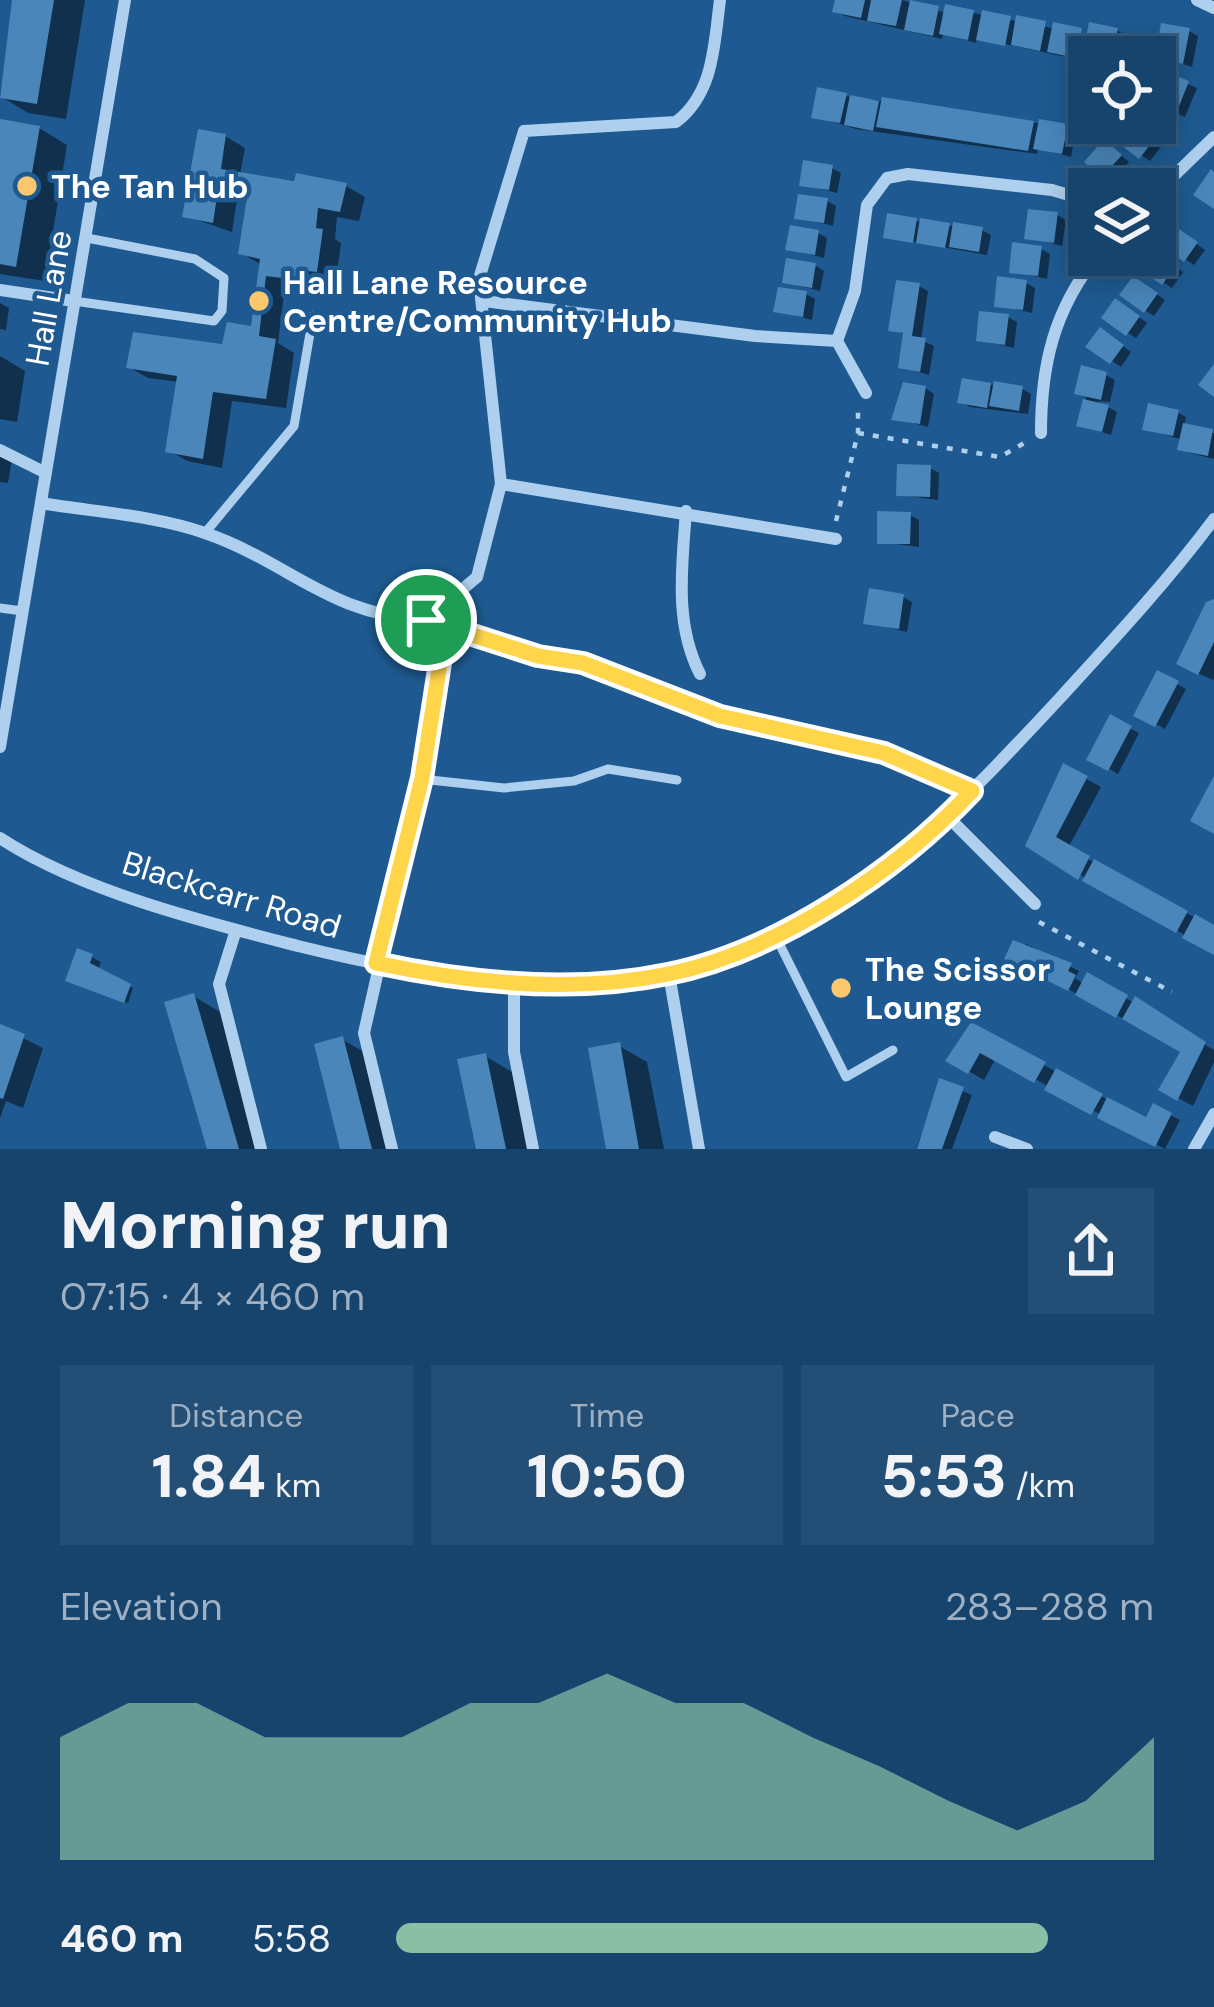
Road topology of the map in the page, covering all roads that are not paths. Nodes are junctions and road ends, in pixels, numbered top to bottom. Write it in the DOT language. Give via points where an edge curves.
graph roads {
  1 [pos="124,0"];
  2 [pos="720,0"];
  3 [pos="1197,0"];
  4 [pos="1214,8"];
  5 [pos="1214,137"];
  6 [pos="1176,174"];
  7 [pos="1068,195"];
  8 [pos="87,238"];
  9 [pos="1084,276"];
  10 [pos="0,290"];
  11 [pos="74,301"];
  12 [pos="484,301"];
  13 [pos="314,316"];
  14 [pos="837,341"];
  15 [pos="862,386"];
  16 [pos="1041,433"];
  17 [pos="0,450"];
  18 [pos="46,473"];
  19 [pos="501,484"];
  20 [pos="40,502"];
  21 [pos="686,511"];
  22 [pos="1211,529"];
  23 [pos="205,533"];
  24 [pos="836,538"];
  25 [pos="0,608"];
  26 [pos="22,611"];
  27 [pos="426,620"];
  28 [pos="700,674"];
  29 [pos="0,747"];
  30 [pos="422,778"];
  31 [pos="677,780"];
  32 [pos="948,817"];
  33 [pos="0,838"];
  34 [pos="1035,904"];
  35 [pos="236,930"];
  36 [pos="774,933"];
  37 [pos="376,963"];
  38 [pos="669,974"];
  39 [pos="514,983"];
  40 [pos="893,1050"];
  41 [pos="1214,1114"];
  42 [pos="995,1137"];
  43 [pos="261,1149"];
  44 [pos="392,1149"];
  45 [pos="533,1149"];
  46 [pos="699,1149"];
  47 [pos="1027,1149"];
  48 [pos="1194,1149"];
  1 -- 8 [label="street, Hall Lane"];
  2 -- 12 [label="street" via="708,80 676,122 524,131 484,248"];
  3 -- 4 [label="street"];
  5 -- 6 [label="street"];
  7 -- 14 [label="street" via="887,178 867,205 855,291"];
  8 -- 11 [label="street, Hall Lane"];
  8 -- 11 [label="lane" via="209,267 224,278 221,311 214,321"];
  9 -- 16 [label="street" via="1046,352"];
  10 -- 11 [label="street"];
  11 -- 18 [label="street, Hall Lane"];
  12 -- 14 [label="street"];
  12 -- 19 [label="street"];
  13 -- 23 [label="lane" via="294,426"];
  14 -- 15 [label="street"];
  17 -- 18 [label="street"];
  18 -- 20 [label="street, Hall Lane"];
  19 -- 21 [label="street"];
  19 -- 27 [label="street" via="477,577"];
  20 -- 23 [label="street"];
  20 -- 26 [label="street, Hall Lane"];
  21 -- 24 [label="street"];
  21 -- 28 [label="street" via="686,645"];
  22 -- 32 [label="street, Blackcarr Road"];
  23 -- 27 [label="street" via="345,606"];
  25 -- 26 [label="lane"];
  26 -- 29 [label="street, Hall Lane"];
  27 -- 30 [label="street" via="440,663"];
  30 -- 31 [label="lane" via="518,788 608,769"];
  30 -- 37 [label="street"];
  32 -- 34 [label="street"];
  32 -- 36 [label="street, Blackcarr Road" via="896,863"];
  33 -- 35 [label="street, Blackcarr Road"];
  35 -- 37 [label="street, Blackcarr Road"];
  35 -- 43 [label="street" via="219,984"];
  36 -- 38 [label="street, Blackcarr Road"];
  36 -- 40 [label="lane" via="846,1077"];
  37 -- 39 [label="street, Blackcarr Road"];
  37 -- 44 [label="street" via="364,1033"];
  38 -- 39 [label="street, Blackcarr Road"];
  38 -- 46 [label="street"];
  39 -- 45 [label="street" via="514,1052"];
  41 -- 48 [label="street"];
  42 -- 47 [label="street"];
}
